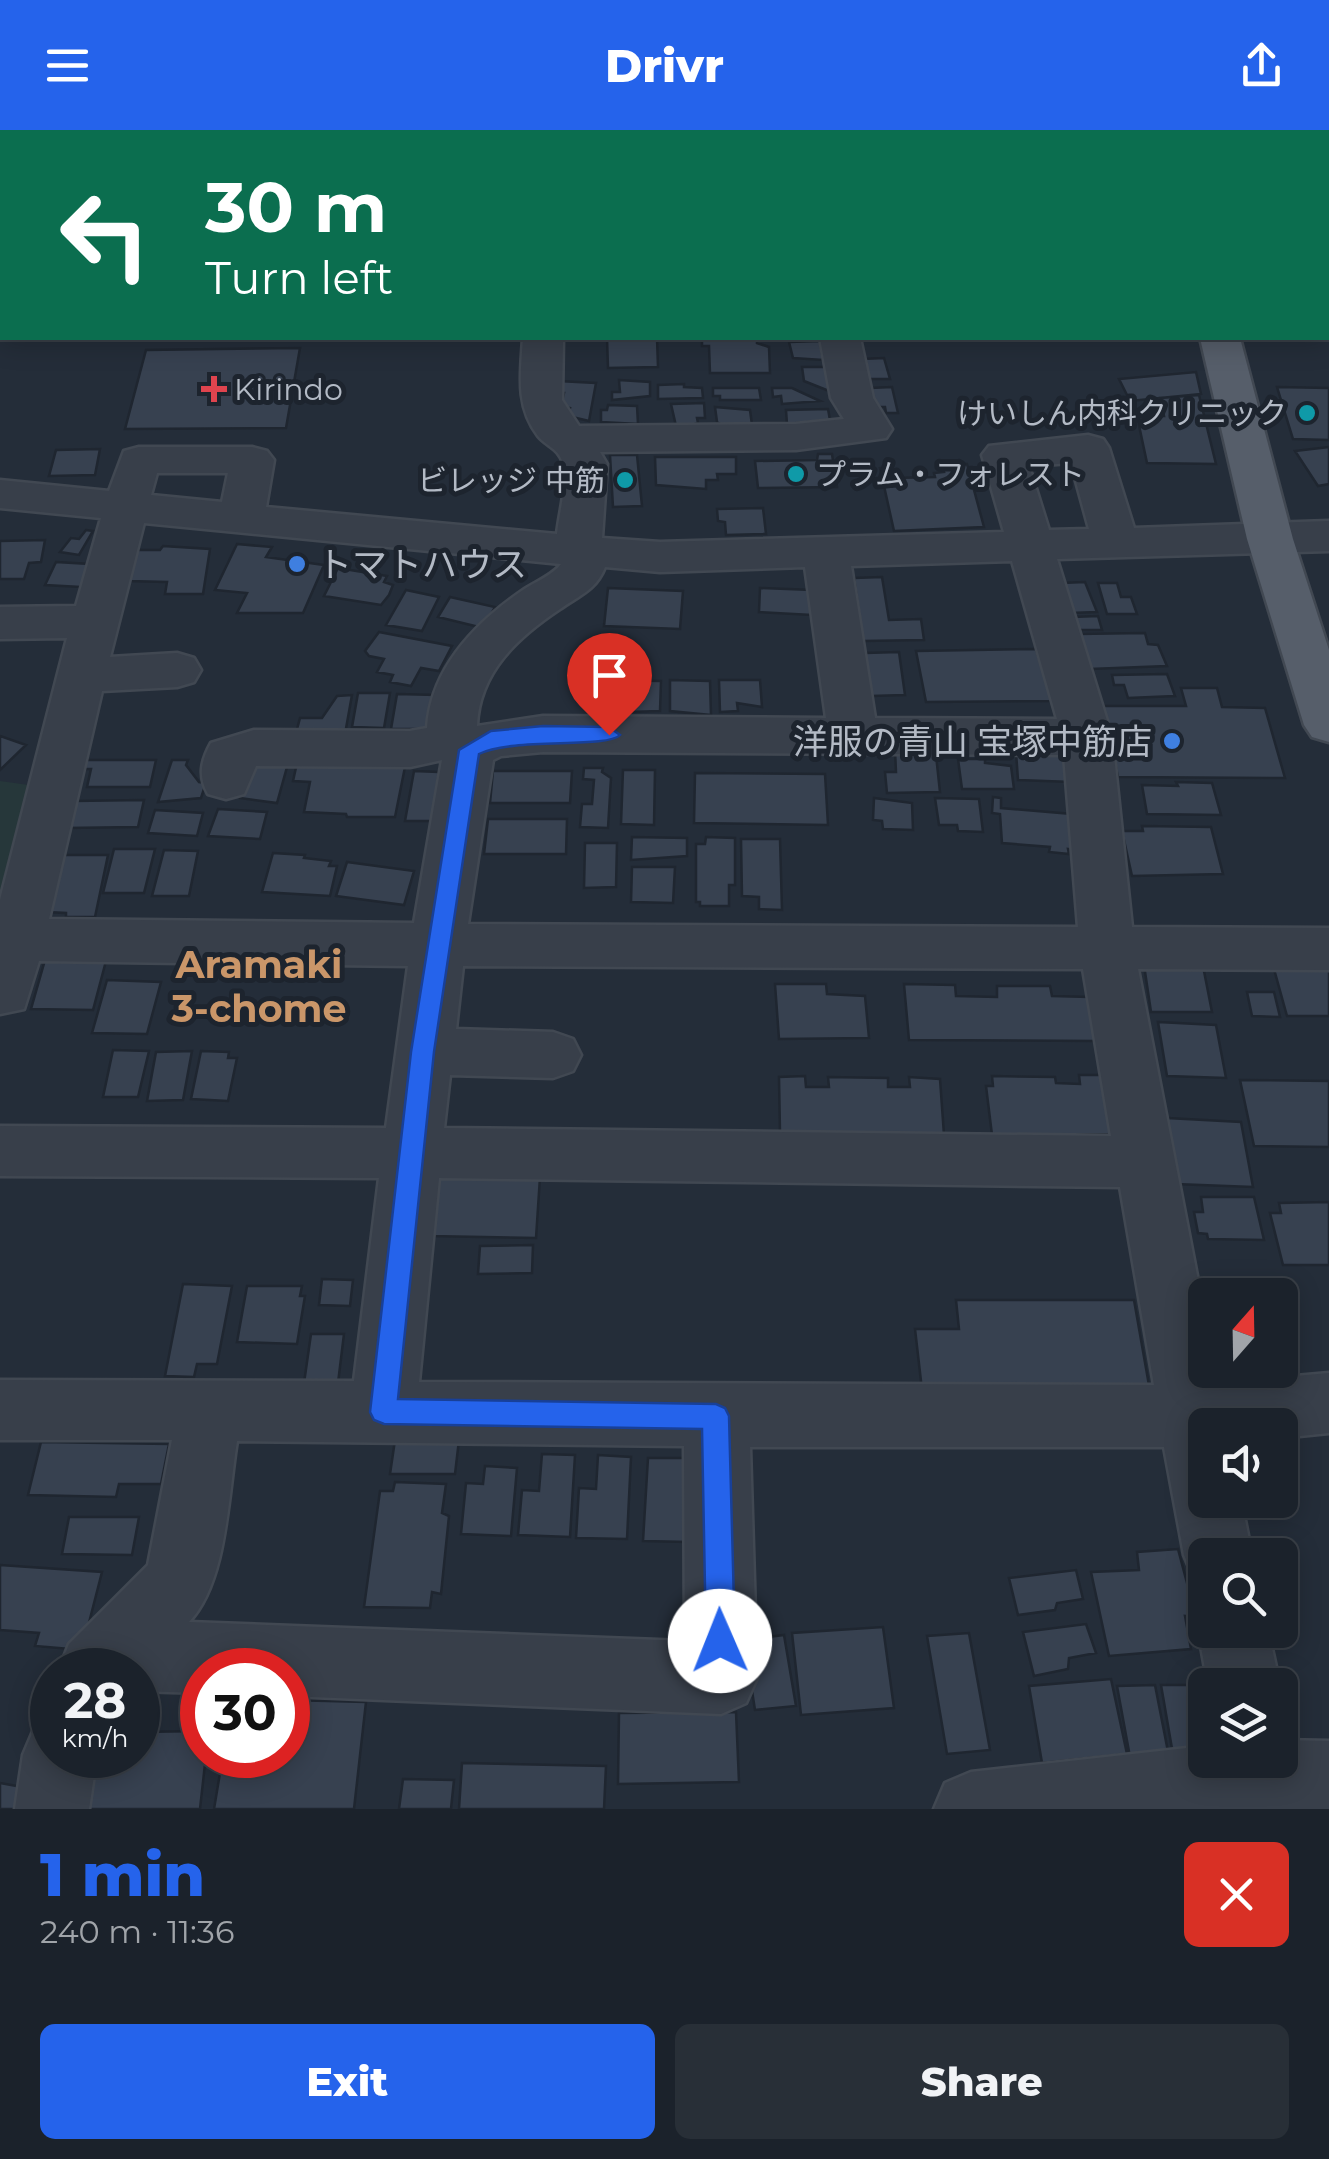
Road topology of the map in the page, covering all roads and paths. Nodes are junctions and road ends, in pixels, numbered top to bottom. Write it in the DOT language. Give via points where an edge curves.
graph roads {
  1 [pos="543,340"];
  2 [pos="1220,340"];
  3 [pos="848,343"];
  4 [pos="571,439"];
  5 [pos="0,494"];
  6 [pos="124,508"];
  7 [pos="241,520"];
  8 [pos="1329,536"];
  9 [pos="1270,539"];
  10 [pos="1116,544"];
  11 [pos="1029,548"];
  12 [pos="584,551"];
  13 [pos="826,552"];
  14 [pos="95,622"];
  15 [pos="0,623"];
  16 [pos="176,670"];
  17 [pos="82,676"];
  18 [pos="1329,725"];
  19 [pos="853,734"];
  20 [pos="1087,736"];
  21 [pos="460,746"];
  22 [pos="218,763"];
  23 [pos="438,945"];
  24 [pos="1108,948"];
  25 [pos="1329,949"];
  26 [pos="6,985"];
  27 [pos="422,1052"];
  28 [pos="553,1054"];
  29 [pos="0,1151"];
  30 [pos="412,1154"];
  31 [pos="1144,1162"];
  32 [pos="1329,1403"];
  33 [pos="1189,1408"];
  34 [pos="1276,1408"];
  35 [pos="0,1410"];
  36 [pos="210,1410"];
  37 [pos="384,1412"];
  38 [pos="716,1416"];
  39 [pos="1188,1416"];
  40 [pos="115,1648"];
  41 [pos="160,1664"];
  42 [pos="57,1778"];
  43 [pos="1232,1778"];
  44 [pos="980,1808"];
  45 [pos="52,1809"];
  1 -- 4 [label="street" via="541,400 556,431"];
  2 -- 9 [label="main road"];
  3 -- 4 [label="street" via="852,398 888,429 652,431"];
  4 -- 12 [label="street" via="585,464"];
  5 -- 6 [label="street"];
  6 -- 7 [label="street"];
  6 -- 7 [label="street" via="139,460 252,460"];
  6 -- 14 [label="street"];
  7 -- 12 [label="street"];
  8 -- 9 [label="street"];
  9 -- 10 [label="street"];
  9 -- 18 [label="main road"];
  10 -- 11 [label="street"];
  10 -- 11 [label="street" via="1088,448 1004,454"];
  11 -- 13 [label="street"];
  11 -- 20 [label="street"];
  12 -- 13 [label="street" via="680,557"];
  12 -- 21 [label="street" via="578,578 516,616 480,654 455,698"];
  13 -- 19 [label="street"];
  14 -- 15 [label="street"];
  14 -- 17 [label="street"];
  16 -- 17 [label="street"];
  17 -- 26 [label="street"];
  19 -- 20 [label="street"];
  19 -- 21 [label="street" via="543,734"];
  20 -- 24 [label="street"];
  21 -- 22 [label="street" via="254,748"];
  21 -- 23 [label="street"];
  23 -- 24 [label="street"];
  23 -- 26 [label="street"];
  23 -- 27 [label="street"];
  24 -- 25 [label="street"];
  24 -- 31 [label="street"];
  27 -- 28 [label="street"];
  27 -- 30 [label="street"];
  29 -- 30 [label="street"];
  30 -- 31 [label="street"];
  30 -- 37 [label="street"];
  31 -- 33 [label="street"];
  32 -- 34 [label="street"];
  35 -- 36 [label="street"];
  36 -- 37 [label="street"];
  36 -- 40 [label="street" via="179,1582"];
  37 -- 38 [label="street"];
  38 -- 39 [label="street"];
  38 -- 41 [label="street" via="721,1678"];
  42 -- 45 [label="street"];
  43 -- 44 [label="street"];
}
